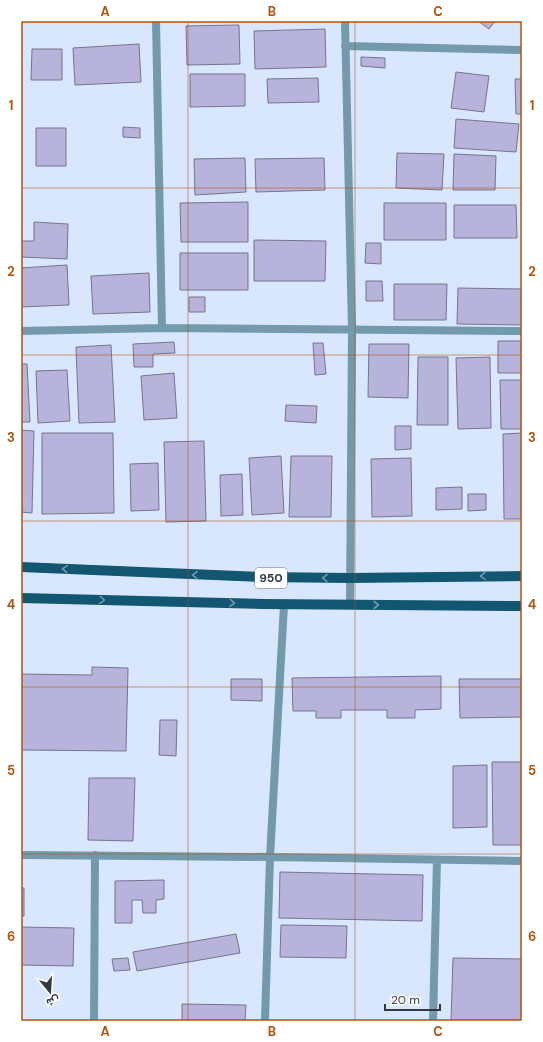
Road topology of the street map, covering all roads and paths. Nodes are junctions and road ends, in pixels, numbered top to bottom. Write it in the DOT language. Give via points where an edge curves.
graph roads {
  1 [pos="156,21"];
  2 [pos="345,21"];
  3 [pos="345,46"];
  4 [pos="522,50"];
  5 [pos="162,328"];
  6 [pos="352,330"];
  7 [pos="21,331"];
  8 [pos="522,331"];
  9 [pos="21,567"];
  10 [pos="522,576"];
  11 [pos="350,578"];
  12 [pos="21,598"];
  13 [pos="284,604"];
  14 [pos="350,605"];
  15 [pos="522,606"];
  16 [pos="21,855"];
  17 [pos="95,855"];
  18 [pos="270,857"];
  19 [pos="437,860"];
  20 [pos="522,861"];
  21 [pos="94,1021"];
  22 [pos="265,1021"];
  23 [pos="433,1021"];
  1 -- 5 [label="street"];
  2 -- 3 [label="street"];
  3 -- 4 [label="street"];
  3 -- 6 [label="street"];
  5 -- 6 [label="street"];
  5 -- 7 [label="street"];
  6 -- 8 [label="street"];
  6 -- 11 [label="street"];
  11 -- 9 [label="main road, 950, one-way" via="261,578"];
  10 -- 11 [label="main road, 950, one-way"];
  11 -- 14 [label="street"];
  12 -- 13 [label="main road, 950 / 950, one-way"];
  13 -- 14 [label="main road, 950 / 950"];
  13 -- 18 [label="street"];
  14 -- 15 [label="main road, 950 / 950, one-way"];
  16 -- 17 [label="street"];
  17 -- 18 [label="street"];
  17 -- 21 [label="street"];
  18 -- 19 [label="street"];
  18 -- 22 [label="street"];
  19 -- 20 [label="street"];
  19 -- 23 [label="street"];
}
